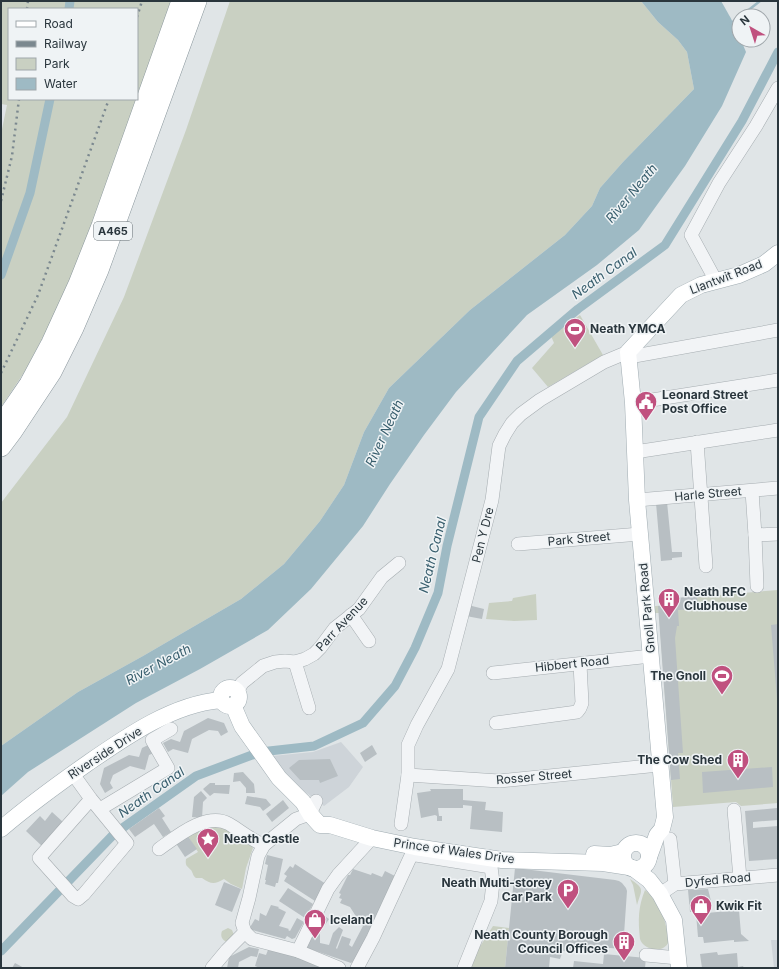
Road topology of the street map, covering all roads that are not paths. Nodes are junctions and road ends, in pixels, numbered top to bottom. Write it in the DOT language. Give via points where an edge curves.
graph roads {
  1 [pos="181,1"];
  2 [pos="197,1"];
  3 [pos="778,88"];
  4 [pos="778,253"];
  5 [pos="716,281"];
  6 [pos="778,330"];
  7 [pos="628,354"];
  8 [pos="778,380"];
  9 [pos="632,403"];
  10 [pos="1,425"];
  11 [pos="778,430"];
  12 [pos="697,442"];
  13 [pos="1,447"];
  14 [pos="635,452"];
  15 [pos="778,488"];
  16 [pos="752,491"];
  17 [pos="700,495"];
  18 [pos="637,500"];
  19 [pos="640,534"];
  20 [pos="778,534"];
  21 [pos="755,535"];
  22 [pos="518,544"];
  23 [pos="399,563"];
  24 [pos="706,566"];
  25 [pos="757,586"];
  26 [pos="351,615"];
  27 [pos="370,641"];
  28 [pos="651,656"];
  29 [pos="295,662"];
  30 [pos="580,664"];
  31 [pos="493,673"];
  32 [pos="231,699"];
  33 [pos="309,708"];
  34 [pos="496,723"];
  35 [pos="171,729"];
  36 [pos="660,765"];
  37 [pos="73,774"];
  38 [pos="408,775"];
  39 [pos="91,799"];
  40 [pos="313,807"];
  41 [pos="734,810"];
  42 [pos="104,814"];
  43 [pos="401,824"];
  44 [pos="1,829"];
  45 [pos="664,837"];
  46 [pos="372,838"];
  47 [pos="264,845"];
  48 [pos="159,849"];
  49 [pos="413,851"];
  50 [pos="636,861"];
  51 [pos="494,862"];
  52 [pos="778,875"];
  53 [pos="740,878"];
  54 [pos="675,884"];
  55 [pos="660,894"];
  56 [pos="245,932"];
  57 [pos="298,951"];
  58 [pos="646,956"];
  59 [pos="678,963"];
  60 [pos="212,968"];
  61 [pos="339,968"];
  62 [pos="357,968"];
  63 [pos="464,968"];
  1 -- 10 [label="highway, A465" via="78,284 52,342 29,384"];
  2 -- 13 [label="highway, A465" via="99,270 74,328 52,372"];
  3 -- 5 [label="street" via="719,183 691,235"];
  4 -- 5 [label="main road, Llantwit Road" via="764,264 739,275"];
  5 -- 7 [label="main road, Llantwit Road" via="681,294"];
  6 -- 7 [label="street, Pen Y Dre"];
  7 -- 9 [label="main road"];
  7 -- 38 [label="street, Pen Y Dre" via="604,362 540,400 512,423 505,434 499,446 492,500 448,669 408,745"];
  8 -- 9 [label="street"];
  9 -- 14 [label="main road, Gnoll Park Road"];
  11 -- 12 [label="street"];
  12 -- 14 [label="street"];
  12 -- 17 [label="street"];
  14 -- 18 [label="main road, Gnoll Park Road"];
  15 -- 16 [label="street, Harle Street"];
  16 -- 17 [label="street, Harle Street"];
  16 -- 21 [label="street"];
  17 -- 18 [label="street, Harle Street"];
  17 -- 24 [label="street"];
  18 -- 19 [label="main road, Gnoll Park Road"];
  19 -- 22 [label="street, Park Street"];
  19 -- 28 [label="main road, Gnoll Park Road"];
  20 -- 21 [label="street"];
  21 -- 25 [label="street"];
  23 -- 26 [label="street, Parr Avenue" via="382,577 359,609"];
  26 -- 27 [label="street"];
  26 -- 29 [label="street, Parr Avenue" via="335,628 314,654"];
  28 -- 30 [label="street, Hibbert Road"];
  28 -- 36 [label="main road, Gnoll Park Road"];
  29 -- 32 [label="street, Parr Avenue" via="275,662 263,666 242,683"];
  29 -- 33 [label="street"];
  30 -- 31 [label="street, Hibbert Road"];
  30 -- 34 [label="street" via="582,703 577,712"];
  32 -- 37 [label="main road, Riverside Drive" via="181,709 125,739"];
  32 -- 40 [label="main road, Prince of Wales Drive" via="242,726 278,778 303,802"];
  35 -- 42 [label="street, Riverside Drive" via="152,740 168,768"];
  36 -- 38 [label="street, Rosser Street" via="499,781"];
  36 -- 45 [label="main road, Gnoll Park Road" via="665,816 662,829"];
  37 -- 39 [label="street"];
  37 -- 44 [label="main road, Riverside Drive"];
  38 -- 43 [label="street, Pen Y Dre"];
  39 -- 42 [label="street"];
  39 -- 42 [label="street" via="39,858 78,899 127,843"];
  40 -- 46 [label="main road, Prince of Wales Drive" via="320,824"];
  40 -- 47 [label="street"];
  40 -- 50 [label="main road, Prince of Wales Drive" via="326,814 375,830 416,839 504,849 610,855"];
  41 -- 53 [label="street"];
  45 -- 50 [label="main road, Gnoll Park Road"];
  45 -- 50 [label="main road" via="632,843 625,848"];
  45 -- 54 [label="street, Gnoll Park Road"];
  46 -- 49 [label="main road, Prince of Wales Drive"];
  46 -- 57 [label="street" via="328,889"];
  47 -- 48 [label="street" via="228,822 219,820 198,824"];
  47 -- 56 [label="street" via="258,856 242,923"];
  49 -- 51 [label="main road, Prince of Wales Drive"];
  49 -- 62 [label="street" via="374,938"];
  50 -- 51 [label="main road, Prince of Wales Drive"];
  50 -- 55 [label="main road"];
  51 -- 63 [label="street" via="490,901"];
  52 -- 53 [label="street, Dyfed Road"];
  53 -- 54 [label="street, Dyfed Road"];
  54 -- 55 [label="street, Dyfed Road"];
  55 -- 59 [label="main road" via="674,920"];
  56 -- 57 [label="street" via="252,939"];
  56 -- 60 [label="street"];
  57 -- 61 [label="street"];
  58 -- 59 [label="street"];
}
